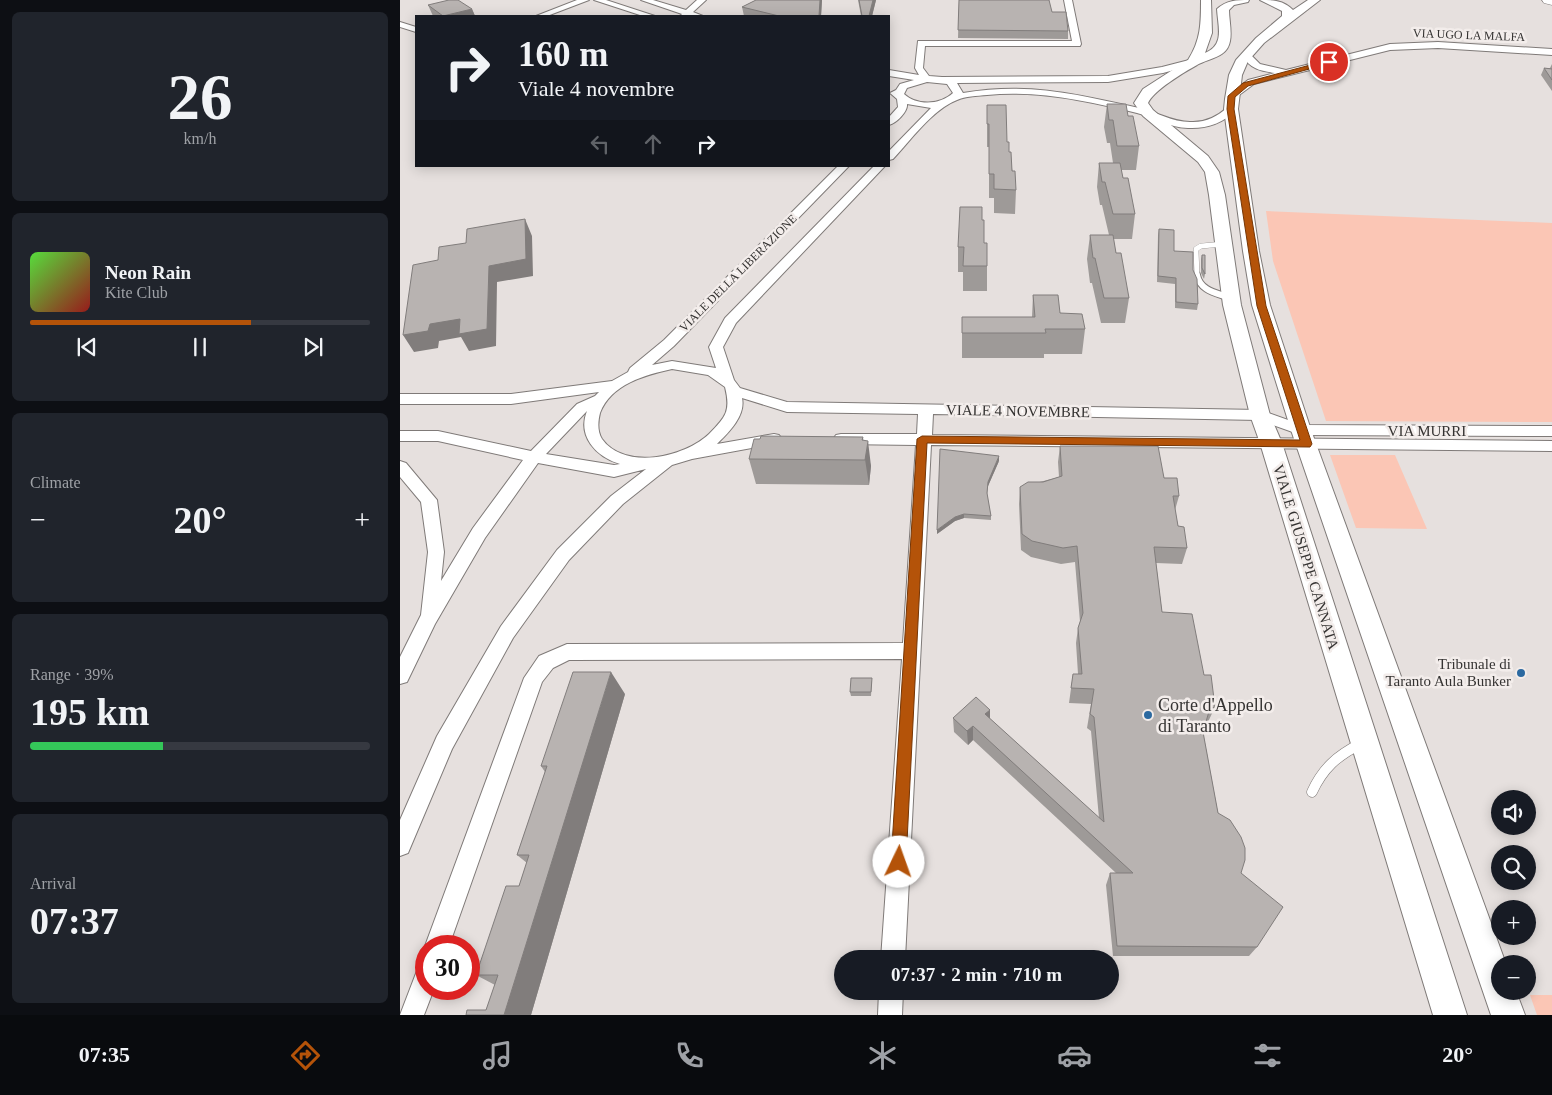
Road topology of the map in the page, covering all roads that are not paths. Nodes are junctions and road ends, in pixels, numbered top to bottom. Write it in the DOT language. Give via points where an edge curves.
graph roads {
  1 [pos="585,0"];
  2 [pos="598,0"];
  3 [pos="645,0"];
  4 [pos="702,0"];
  5 [pos="1068,0"];
  6 [pos="1206,0"];
  7 [pos="1244,0"];
  8 [pos="1265,0"];
  9 [pos="1315,0"];
  10 [pos="543,15"];
  11 [pos="648,15"];
  12 [pos="686,15"];
  13 [pos="1284,21"];
  14 [pos="400,24"];
  15 [pos="415,30"];
  16 [pos="1552,52"];
  17 [pos="1247,56"];
  18 [pos="1192,62"];
  19 [pos="1297,70"];
  20 [pos="890,73"];
  21 [pos="926,79"];
  22 [pos="943,80"];
  23 [pos="890,91"];
  24 [pos="902,98"];
  25 [pos="951,99"];
  26 [pos="1231,102"];
  27 [pos="1148,113"];
  28 [pos="890,121"];
  29 [pos="890,156"];
  30 [pos="843,167"];
  31 [pos="879,167"];
  32 [pos="1224,246"];
  33 [pos="1251,250"];
  34 [pos="1231,298"];
  35 [pos="622,381"];
  36 [pos="731,386"];
  37 [pos="400,399"];
  38 [pos="600,400"];
  39 [pos="926,409"];
  40 [pos="1260,415"];
  41 [pos="1552,431"];
  42 [pos="400,436"];
  43 [pos="1304,437"];
  44 [pos="787,438"];
  45 [pos="826,439"];
  46 [pos="922,439"];
  47 [pos="1271,443"];
  48 [pos="1552,446"];
  49 [pos="690,454"];
  50 [pos="534,457"];
  51 [pos="667,461"];
  52 [pos="649,463"];
  53 [pos="400,467"];
  54 [pos="428,619"];
  55 [pos="910,651"];
  56 [pos="400,676"];
  57 [pos="1364,742"];
  58 [pos="1312,792"];
  59 [pos="400,845"];
  60 [pos="441,935"];
  61 [pos="893,950"];
  62 [pos="417,1000"];
  63 [pos="891,1000"];
  64 [pos="412,1015"];
  65 [pos="890,1015"];
  66 [pos="1450,1015"];
  67 [pos="1508,1015"];
  1 -- 10 [label="street"];
  2 -- 11 [label="street"];
  3 -- 12 [label="street"];
  4 -- 12 [label="street"];
  5 -- 21 [label="street" via="1077,44 921,43 918,68"];
  6 -- 18 [label="street" via="1208,34"];
  7 -- 18 [label="street" via="1230,3 1224,9 1225,40 1222,48"];
  8 -- 13 [label="street" via="1287,10 1288,17"];
  9 -- 13 [label="street"];
  13 -- 17 [label="street"];
  14 -- 15 [label="street"];
  16 -- 19 [label="street, VIA UGO LA MALFA" via="1404,46"];
  17 -- 19 [label="street, VIA UGO LA MALFA" via="1250,62 1264,68"];
  17 -- 26 [label="street" via="1238,69"];
  18 -- 22 [label="street" via="1108,79"];
  18 -- 27 [label="street" via="1144,96 1142,103"];
  19 -- 26 [label="street, VIA UGO LA MALFA" via="1251,82"];
  20 -- 21 [label="street"];
  21 -- 22 [label="street"];
  21 -- 24 [label="street" via="903,86 899,94"];
  22 -- 25 [label="street" via="955,86 958,93"];
  23 -- 24 [label="street, VIA UGO LA MALFA"];
  24 -- 25 [label="street, VIA UGO LA MALFA" via="916,104"];
  24 -- 28 [label="street" via="903,108"];
  25 -- 27 [label="street, VIA UGO LA MALFA" via="982,93 1050,93"];
  25 -- 29 [label="street" via="934,110"];
  26 -- 27 [label="street, VIA UGO LA MALFA" via="1220,120 1193,126 1172,124"];
  26 -- 33 [label="street"];
  27 -- 32 [label="street, VIALE GIUSEPPE CANNATA" via="1207,164 1214,181"];
  30 -- 35 [label="street, VIALE DELLA LIBERAZIONE" via="669,342"];
  31 -- 36 [label="street, VIALE DELLA LIBERAZIONE" via="730,321 716,347"];
  32 -- 33 [label="street"];
  32 -- 34 [label="street, VIALE GIUSEPPE CANNATA"];
  32 -- 34 [label="lane" via="1196,249 1197,280 1203,288"];
  33 -- 43 [label="street" via="1261,306"];
  34 -- 40 [label="street, VIALE GIUSEPPE CANNATA"];
  35 -- 36 [label="street" via="650,369 679,365 713,371"];
  35 -- 37 [label="street" via="511,399"];
  35 -- 38 [label="street"];
  36 -- 39 [label="street, VIALE 4 NOVEMBRE" via="787,407"];
  36 -- 49 [label="street" via="737,408 729,425 713,441"];
  38 -- 50 [label="street" via="582,407"];
  38 -- 52 [label="street" via="592,414 590,429 596,443 608,454 626,461"];
  39 -- 40 [label="street, VIALE 4 NOVEMBRE"];
  39 -- 46 [label="street"];
  40 -- 43 [label="street, VIALE 4 NOVEMBRE"];
  40 -- 47 [label="street, VIALE GIUSEPPE CANNATA"];
  41 -- 43 [label="street, VIA MURRI"];
  42 -- 50 [label="street" via="438,436"];
  43 -- 47 [label="street, VIALE 4 NOVEMBRE"];
  43 -- 48 [label="street, VIA MURRI"];
  43 -- 67 [label="street"];
  44 -- 49 [label="street"];
  45 -- 46 [label="street, VIALE 4 NOVEMBRE"];
  46 -- 47 [label="street, VIALE 4 NOVEMBRE"];
  46 -- 55 [label="street"];
  47 -- 57 [label="street, VIALE GIUSEPPE CANNATA"];
  49 -- 51 [label="street"];
  50 -- 52 [label="street" via="614,471"];
  50 -- 54 [label="street" via="479,533"];
  51 -- 52 [label="street"];
  51 -- 59 [label="street" via="617,500 563,555 506,632 444,743"];
  53 -- 54 [label="street" via="429,500 436,552"];
  54 -- 56 [label="street"];
  55 -- 60 [label="street" via="567,652 546,662 534,678"];
  55 -- 61 [label="street"];
  57 -- 58 [label="lane" via="1344,752 1320,772"];
  57 -- 66 [label="street, VIALE GIUSEPPE CANNATA"];
  62 -- 64 [label="street"];
  63 -- 65 [label="street"];
}
